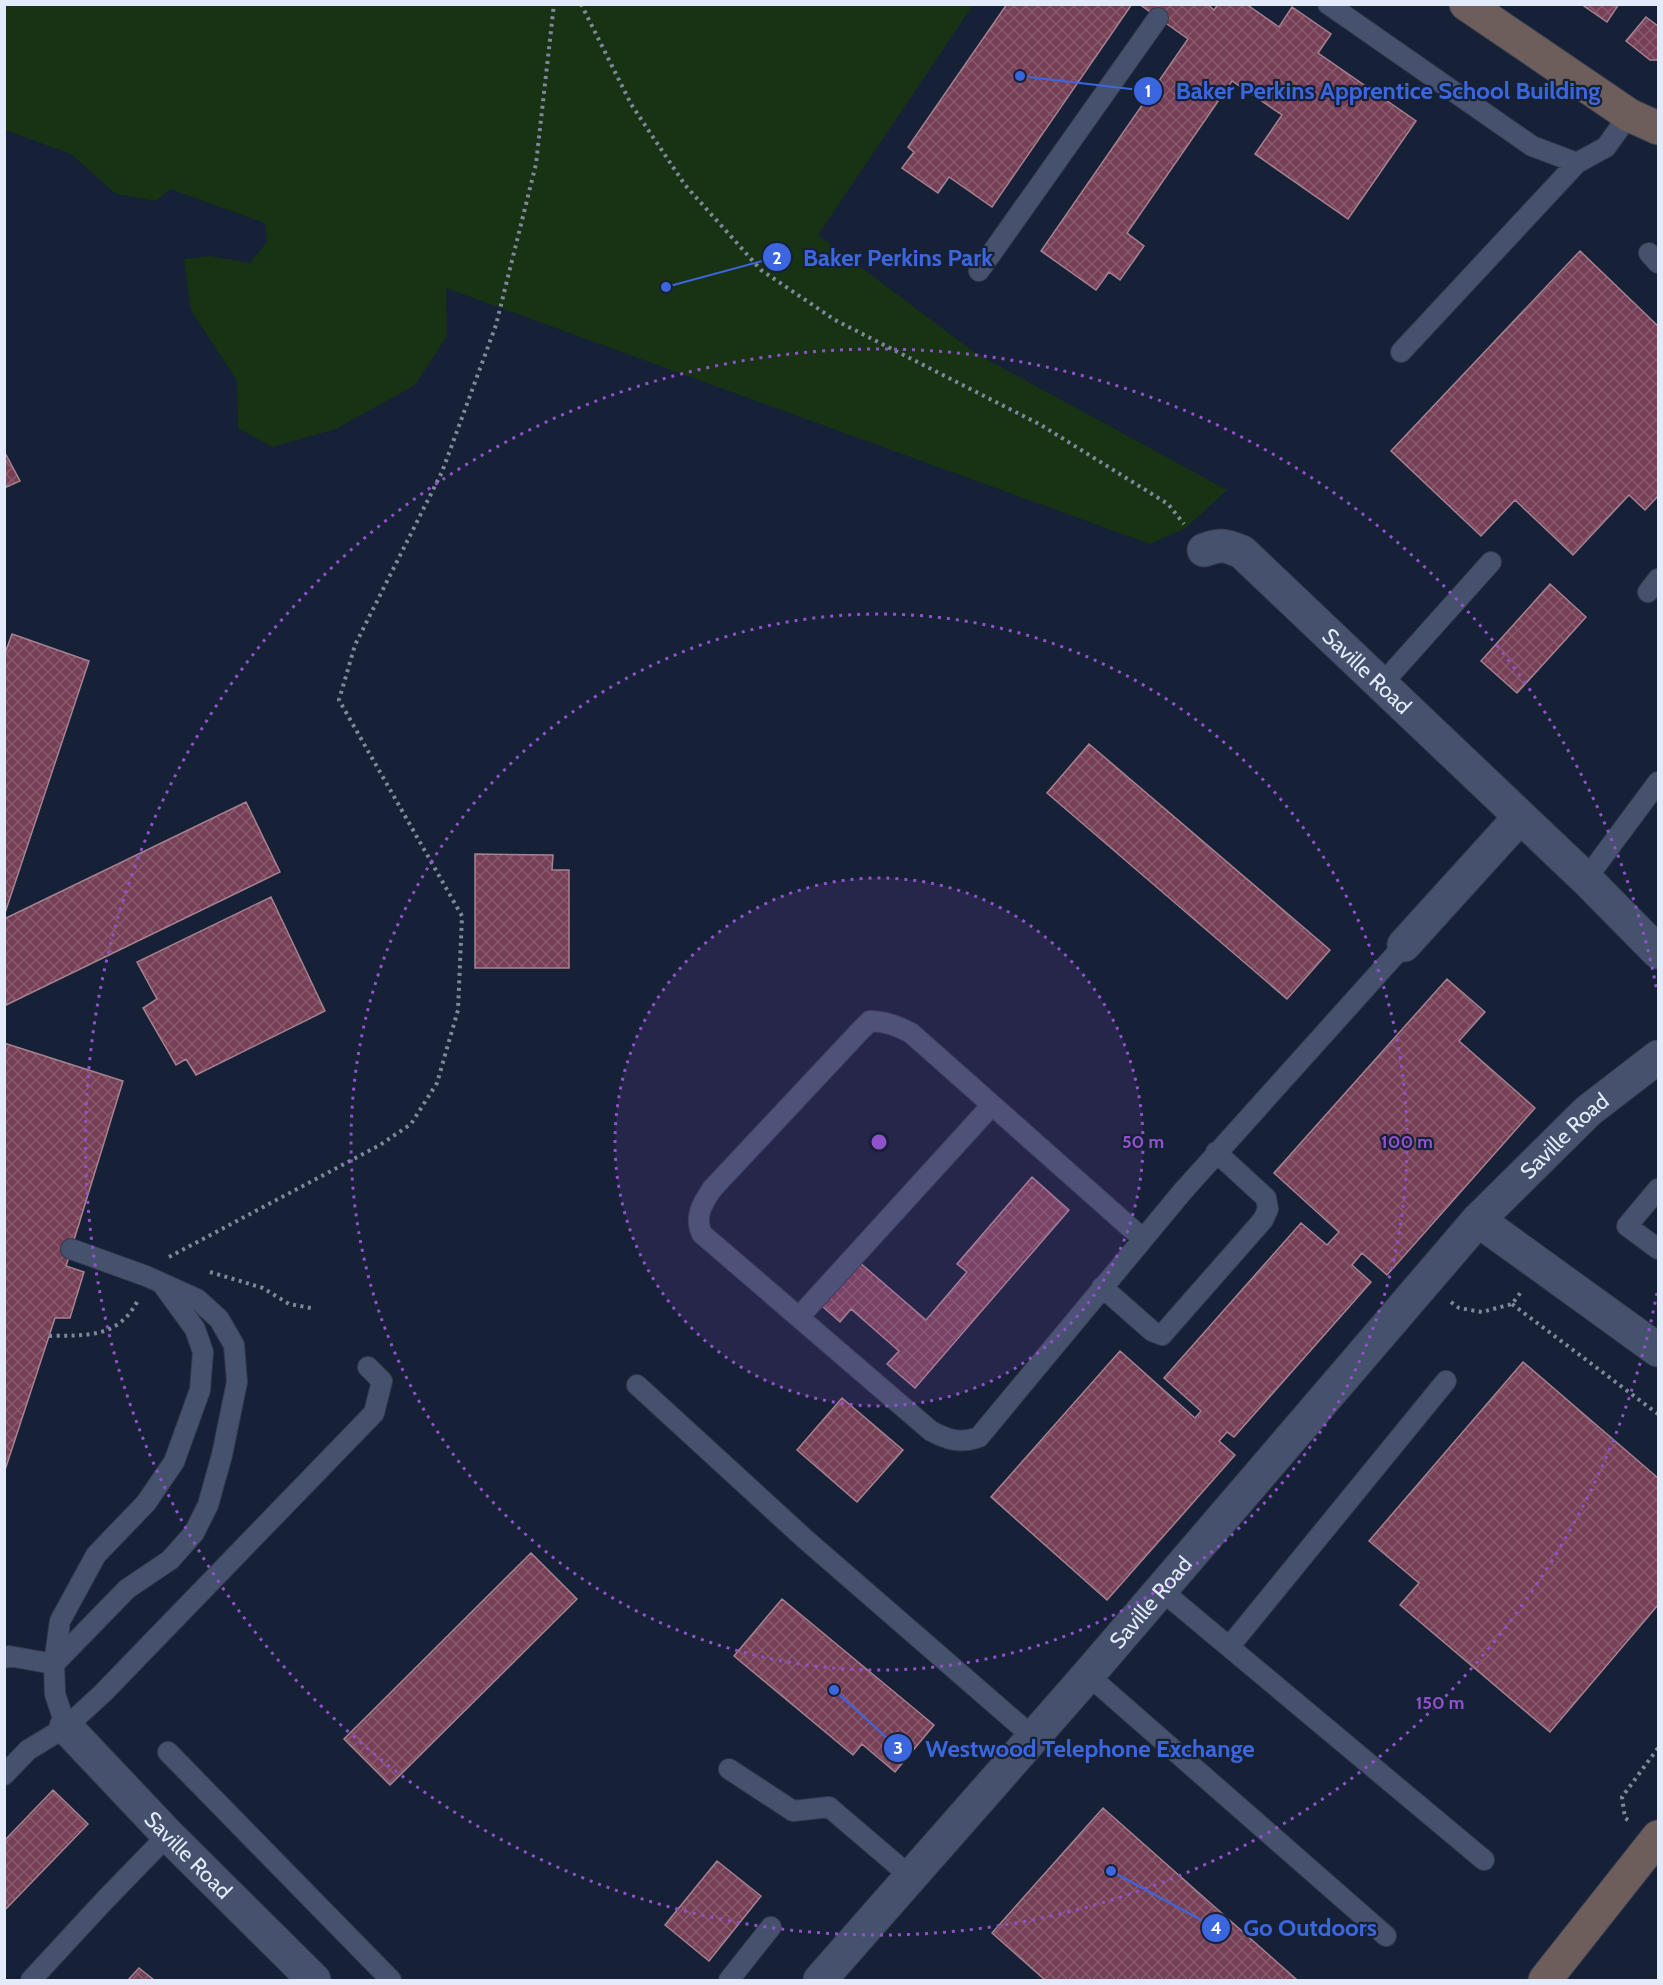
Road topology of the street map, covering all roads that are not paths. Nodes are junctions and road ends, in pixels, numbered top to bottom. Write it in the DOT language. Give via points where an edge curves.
graph roads {
  1 [pos="1328,4"];
  2 [pos="1466,4"];
  3 [pos="1158,18"];
  4 [pos="1629,115"];
  5 [pos="1659,128"];
  6 [pos="1577,163"];
  7 [pos="979,272"];
  8 [pos="1401,352"];
  9 [pos="1204,550"];
  10 [pos="1491,562"];
  11 [pos="1382,684"];
  12 [pos="1659,782"];
  13 [pos="1520,817"];
  14 [pos="1586,879"];
  15 [pos="1404,945"];
  16 [pos="1659,952"];
  17 [pos="1659,1057"];
  18 [pos="992,1105"];
  19 [pos="1216,1152"];
  20 [pos="1659,1189"];
  21 [pos="1478,1220"];
  22 [pos="1142,1238"];
  23 [pos="71,1249"];
  24 [pos="1659,1249"];
  25 [pos="155,1281"];
  26 [pos="1102,1287"];
  27 [pos="799,1317"];
  28 [pos="1659,1350"];
  29 [pos="369,1367"];
  30 [pos="1446,1381"];
  31 [pos="637,1385"];
  32 [pos="1161,1590"];
  33 [pos="1229,1647"];
  34 [pos="4,1658"];
  35 [pos="54,1664"];
  36 [pos="1088,1676"];
  37 [pos="66,1727"];
  38 [pos="1033,1737"];
  39 [pos="168,1752"];
  40 [pos="729,1769"];
  41 [pos="4,1775"];
  42 [pos="168,1835"];
  43 [pos="1659,1837"];
  44 [pos="1484,1860"];
  45 [pos="911,1877"];
  46 [pos="771,1927"];
  47 [pos="1386,1936"];
  48 [pos="31,1980"];
  49 [pos="314,1980"];
  50 [pos="391,1980"];
  51 [pos="729,1980"];
  52 [pos="820,1980"];
  53 [pos="1545,1980"];
  1 -- 6 [label="lane" via="1532,146"];
  2 -- 4 [label="street"];
  3 -- 7 [label="lane"];
  4 -- 5 [label="street"];
  4 -- 6 [label="lane" via="1606,147"];
  6 -- 8 [label="lane"];
  9 -- 11 [label="street, Saville Road" via="1226,545 1242,552"];
  10 -- 11 [label="lane"];
  11 -- 13 [label="street, Saville Road"];
  12 -- 14 [label="lane"];
  13 -- 14 [label="street, Saville Road"];
  13 -- 15 [label="street"];
  14 -- 16 [label="street, Saville Road"];
  15 -- 19 [label="lane"];
  17 -- 21 [label="street, Saville Road" via="1588,1111"];
  18 -- 22 [label="lane"];
  18 -- 27 [label="lane"];
  18 -- 27 [label="lane" via="911,1033 898,1026 870,1022 712,1189 698,1216 702,1234"];
  19 -- 22 [label="lane"];
  19 -- 26 [label="lane" via="1266,1198 1268,1209 1263,1220 1162,1335 1152,1331"];
  20 -- 24 [label="lane" via="1627,1226"];
  21 -- 28 [label="street"];
  21 -- 32 [label="street, Saville Road"];
  22 -- 26 [label="lane"];
  23 -- 25 [label="lane"];
  25 -- 35 [label="lane" via="195,1329 203,1352 200,1390 174,1462 146,1503 96,1555 60,1621"];
  25 -- 35 [label="lane" via="197,1299 219,1319 234,1345 237,1382 222,1455 208,1505 194,1533 170,1560 127,1589"];
  26 -- 27 [label="lane" via="988,1428 968,1441 931,1431"];
  29 -- 37 [label="lane" via="382,1382 374,1413 103,1694"];
  30 -- 33 [label="lane"];
  31 -- 38 [label="lane" via="805,1539"];
  32 -- 33 [label="lane"];
  32 -- 36 [label="street, Saville Road"];
  33 -- 44 [label="lane"];
  34 -- 35 [label="lane"];
  35 -- 37 [label="lane" via="55,1694"];
  36 -- 38 [label="street, Saville Road"];
  36 -- 47 [label="lane"];
  37 -- 41 [label="lane" via="28,1750"];
  37 -- 42 [label="street, Saville Road"];
  38 -- 45 [label="street, Saville Road"];
  39 -- 50 [label="lane"];
  40 -- 45 [label="lane" via="793,1811 829,1807"];
  42 -- 48 [label="lane"];
  42 -- 49 [label="street, Saville Road"];
  43 -- 53 [label="street"];
  45 -- 52 [label="street, Saville Road"];
  46 -- 51 [label="lane"];
}
